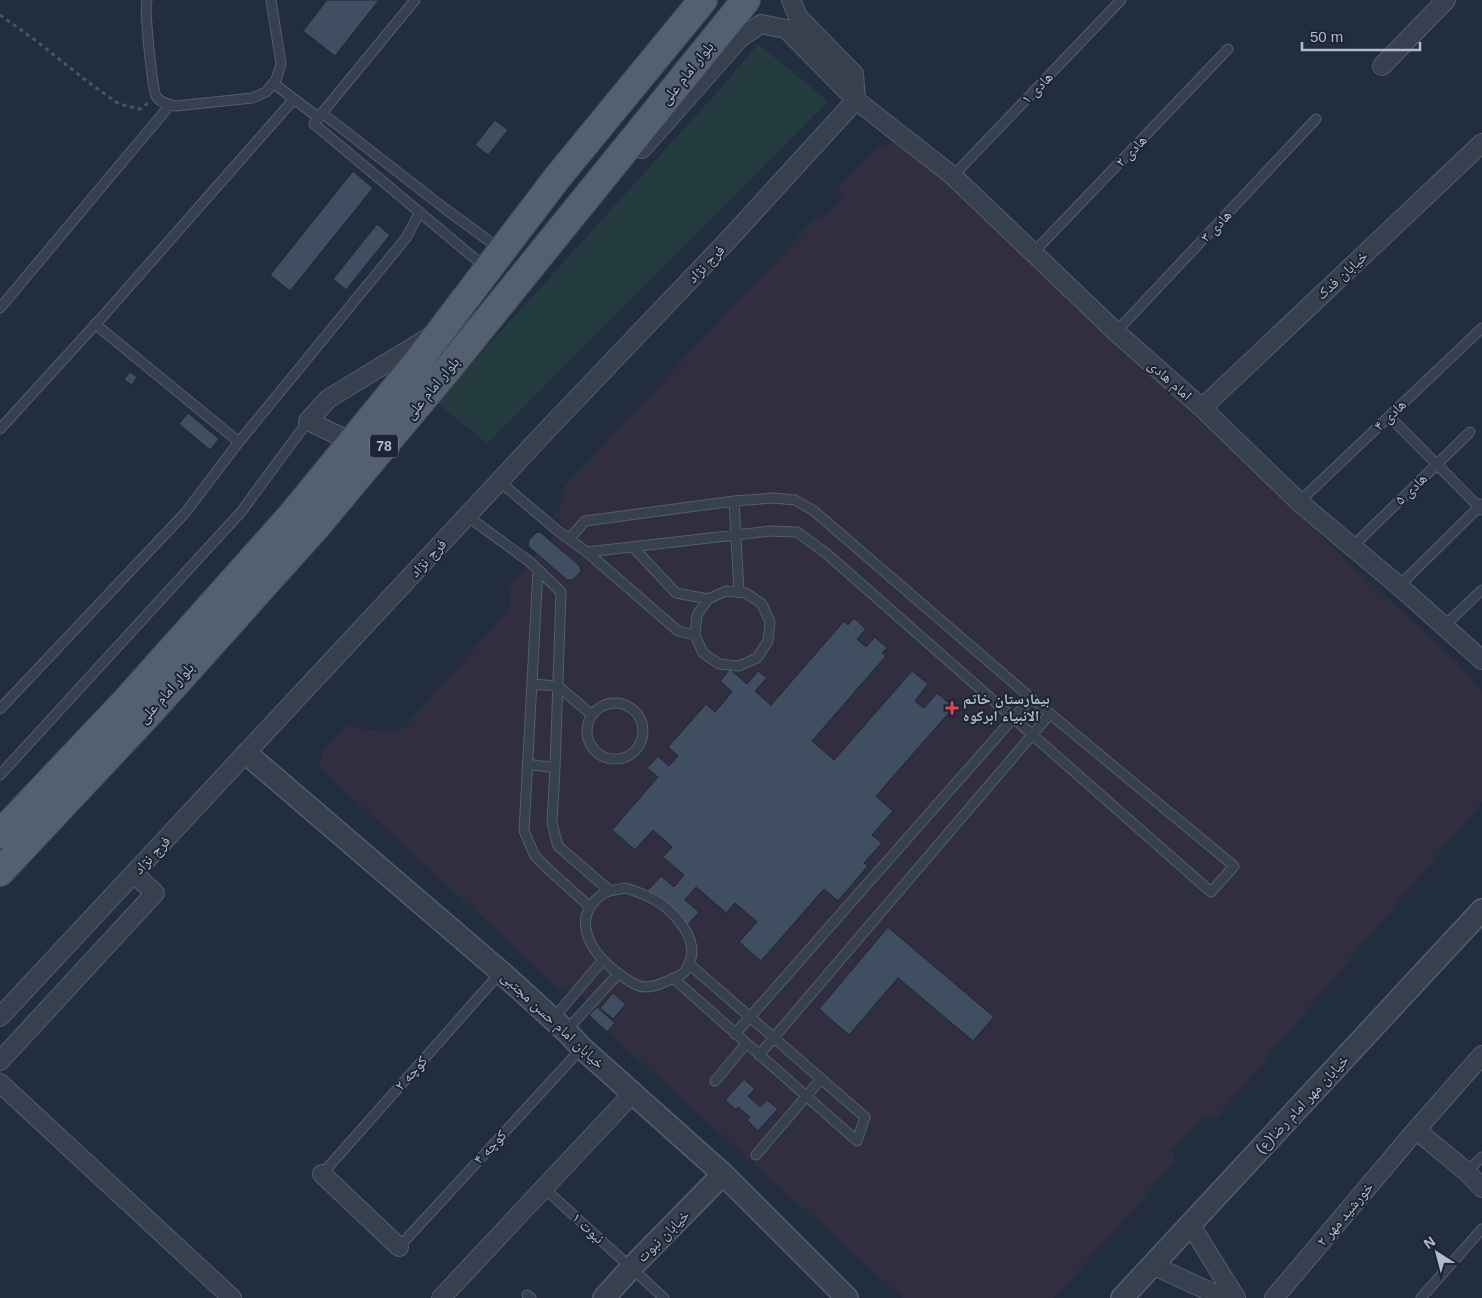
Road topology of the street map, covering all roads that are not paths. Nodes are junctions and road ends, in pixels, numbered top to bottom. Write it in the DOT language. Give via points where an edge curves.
graph roads {
  1 [pos="147,0"];
  2 [pos="271,0"];
  3 [pos="415,0"];
  4 [pos="703,0"];
  5 [pos="746,0"];
  6 [pos="791,0"];
  7 [pos="1121,0"];
  8 [pos="1446,0"];
  9 [pos="1228,49"];
  10 [pos="1382,66"];
  11 [pos="273,83"];
  12 [pos="294,99"];
  13 [pos="856,100"];
  14 [pos="170,104"];
  15 [pos="321,116"];
  16 [pos="1316,119"];
  17 [pos="1482,143"];
  18 [pos="953,176"];
  19 [pos="591,193"];
  20 [pos="420,212"];
  21 [pos="1033,253"];
  22 [pos="495,260"];
  23 [pos="0,308"];
  24 [pos="95,324"];
  25 [pos="444,327"];
  26 [pos="1482,328"];
  27 [pos="1116,332"];
  28 [pos="394,392"];
  29 [pos="415,408"];
  30 [pos="1202,408"];
  31 [pos="1390,416"];
  32 [pos="308,421"];
  33 [pos="0,429"];
  34 [pos="1470,432"];
  35 [pos="239,442"];
  36 [pos="352,442"];
  37 [pos="1437,464"];
  38 [pos="500,481"];
  39 [pos="734,501"];
  40 [pos="1299,502"];
  41 [pos="1481,507"];
  42 [pos="467,516"];
  43 [pos="736,534"];
  44 [pos="569,539"];
  45 [pos="633,546"];
  46 [pos="1353,546"];
  47 [pos="587,552"];
  48 [pos="538,570"];
  49 [pos="1399,586"];
  50 [pos="1482,590"];
  51 [pos="739,592"];
  52 [pos="708,599"];
  53 [pos="1444,626"];
  54 [pos="695,635"];
  55 [pos="1482,660"];
  56 [pos="532,684"];
  57 [pos="558,686"];
  58 [pos="1031,698"];
  59 [pos="0,710"];
  60 [pos="1050,714"];
  61 [pos="592,715"];
  62 [pos="1013,718"];
  63 [pos="1032,735"];
  64 [pos="247,754"];
  65 [pos="528,764"];
  66 [pos="556,768"];
  67 [pos="0,775"];
  68 [pos="0,834"];
  69 [pos="0,872"];
  70 [pos="134,874"];
  71 [pos="610,891"];
  72 [pos="590,907"];
  73 [pos="1482,910"];
  74 [pos="603,960"];
  75 [pos="689,964"];
  76 [pos="46,968"];
  77 [pos="501,972"];
  78 [pos="618,974"];
  79 [pos="672,978"];
  80 [pos="67,987"];
  81 [pos="0,1017"];
  82 [pos="750,1018"];
  83 [pos="559,1025"];
  84 [pos="736,1034"];
  85 [pos="774,1038"];
  86 [pos="746,1044"];
  87 [pos="582,1048"];
  88 [pos="759,1055"];
  89 [pos="1482,1055"];
  90 [pos="0,1061"];
  91 [pos="821,1079"];
  92 [pos="715,1081"];
  93 [pos="0,1083"];
  94 [pos="633,1093"];
  95 [pos="806,1097"];
  96 [pos="1416,1130"];
  97 [pos="756,1155"];
  98 [pos="1482,1157"];
  99 [pos="1467,1172"];
  100 [pos="322,1174"];
  101 [pos="723,1174"];
  102 [pos="544,1188"];
  103 [pos="1482,1188"];
  104 [pos="1190,1224"];
  105 [pos="1482,1229"];
  106 [pos="399,1247"];
  107 [pos="1152,1265"];
  108 [pos="631,1268"];
  109 [pos="232,1298"];
  110 [pos="441,1298"];
  111 [pos="604,1298"];
  112 [pos="664,1298"];
  113 [pos="847,1298"];
  114 [pos="1122,1298"];
  115 [pos="1224,1298"];
  116 [pos="1236,1298"];
  117 [pos="1274,1298"];
  118 [pos="1421,1298"];
  1 -- 14 [label="lane" via="153,85 157,97"];
  2 -- 11 [label="lane" via="281,64"];
  3 -- 15 [label="lane"];
  4 -- 22 [label="main road, بلوار امام علی / 78" via="557,178"];
  5 -- 19 [label="main road, بلوار امام علی / 78"];
  6 -- 13 [label="street" via="798,17 854,74"];
  7 -- 18 [label="lane, هادی ۱"];
  8 -- 10 [label="street"];
  9 -- 21 [label="lane, هادی ۲"];
  11 -- 12 [label="lane"];
  11 -- 14 [label="lane" via="266,92 252,98"];
  12 -- 15 [label="lane"];
  12 -- 24 [label="lane"];
  13 -- 18 [label="street, امام هادی"];
  13 -- 19 [label="street, امام هادی" via="786,29 762,24 740,38 636,155"];
  13 -- 38 [label="street, فرج نژاد"];
  14 -- 23 [label="lane"];
  15 -- 20 [label="lane" via="314,124"];
  15 -- 22 [label="lane" via="444,208"];
  16 -- 27 [label="lane, هادی ۳"];
  17 -- 30 [label="street, خیابان فدک"];
  18 -- 21 [label="street, امام هادی"];
  19 -- 29 [label="main road, بلوار امام علی / 78"];
  20 -- 22 [label="lane"];
  20 -- 35 [label="lane" via="406,238"];
  21 -- 27 [label="street, امام هادی"];
  22 -- 25 [label="main road, بلوار امام علی / 78"];
  24 -- 33 [label="lane"];
  24 -- 35 [label="lane"];
  25 -- 28 [label="main road, بلوار امام علی / 78"];
  25 -- 32 [label="street" via="328,399"];
  26 -- 31 [label="lane, هادی ۴"];
  27 -- 30 [label="street, امام هادی"];
  28 -- 29 [label="main road"];
  28 -- 36 [label="main road, بلوار امام علی / 78"];
  29 -- 69 [label="main road, بلوار امام علی / 78" via="316,527 151,711"];
  30 -- 40 [label="street, امام هادی"];
  31 -- 37 [label="lane"];
  31 -- 40 [label="lane, هادی ۴"];
  32 -- 36 [label="street"];
  32 -- 67 [label="lane" via="241,512"];
  34 -- 37 [label="lane, هادی ۵"];
  35 -- 59 [label="lane" via="185,513"];
  36 -- 68 [label="main road, بلوار امام علی / 78" via="291,516 124,702"];
  37 -- 41 [label="lane"];
  37 -- 46 [label="lane, هادی ۵"];
  38 -- 42 [label="street, فرج نژاد"];
  38 -- 44 [label="lane"];
  39 -- 43 [label="lane"];
  39 -- 44 [label="lane" via="585,521"];
  39 -- 58 [label="lane" via="795,500 814,511"];
  40 -- 46 [label="street, امام هادی"];
  41 -- 49 [label="lane"];
  42 -- 48 [label="lane"];
  42 -- 64 [label="street, فرج نژاد"];
  43 -- 45 [label="lane"];
  43 -- 51 [label="lane"];
  43 -- 62 [label="lane" via="770,530 797,532"];
  44 -- 47 [label="lane"];
  45 -- 47 [label="lane"];
  45 -- 52 [label="lane" via="676,593"];
  46 -- 49 [label="street, امام هادی"];
  47 -- 54 [label="lane" via="678,631"];
  48 -- 56 [label="lane"];
  48 -- 57 [label="lane" via="560,592"];
  49 -- 53 [label="street, امام هادی"];
  50 -- 53 [label="lane"];
  51 -- 52 [label="lane" via="726,591"];
  51 -- 54 [label="lane" via="762,604 770,622 768,642 757,658 739,666 719,664 703,653"];
  52 -- 54 [label="lane" via="697,615"];
  53 -- 55 [label="street, امام هادی"];
  56 -- 57 [label="lane"];
  56 -- 65 [label="lane"];
  57 -- 61 [label="lane"];
  57 -- 66 [label="lane"];
  58 -- 60 [label="lane"];
  58 -- 62 [label="lane"];
  60 -- 63 [label="lane"];
  60 -- 63 [label="lane" via="1234,866 1211,892"];
  61 -- 61 [label="lane" via="587,724 588,740 597,754 612,760 620,759 628,757 640,746 645,730 640,714 627,704 610,702"];
  62 -- 63 [label="lane"];
  62 -- 82 [label="lane"];
  63 -- 85 [label="lane"];
  64 -- 70 [label="street, فرج نژاد"];
  64 -- 77 [label="street, خیابان امام حسن مجتبی"];
  65 -- 66 [label="lane"];
  65 -- 72 [label="lane" via="524,831 535,856"];
  66 -- 71 [label="lane" via="552,823 558,846"];
  70 -- 76 [label="street, فرج نژاد"];
  70 -- 80 [label="street" via="155,893"];
  71 -- 72 [label="lane"];
  71 -- 75 [label="lane" via="626,888 662,904 691,940 693,956"];
  72 -- 74 [label="lane" via="585,924 588,939"];
  73 -- 104 [label="street, خیابان مهر امام رضا(ع)"];
  74 -- 78 [label="lane"];
  74 -- 83 [label="lane"];
  75 -- 79 [label="lane" via="684,972"];
  75 -- 82 [label="lane"];
  76 -- 80 [label="street"];
  76 -- 81 [label="street, فرج نژاد"];
  77 -- 83 [label="street, خیابان امام حسن مجتبی"];
  77 -- 100 [label="lane, کوچه ۲"];
  78 -- 79 [label="lane" via="644,987"];
  78 -- 83 [label="lane"];
  79 -- 84 [label="lane"];
  80 -- 90 [label="street"];
  82 -- 84 [label="lane"];
  82 -- 85 [label="lane"];
  83 -- 87 [label="street, خیابان امام حسن مجتبی"];
  84 -- 86 [label="lane"];
  85 -- 88 [label="lane"];
  85 -- 91 [label="lane"];
  86 -- 88 [label="lane"];
  86 -- 92 [label="lane"];
  87 -- 94 [label="street, خیابان امام حسن مجتبی"];
  87 -- 106 [label="lane, کوچه ۴"];
  88 -- 95 [label="lane"];
  89 -- 96 [label="street, خورشید مهر ۲"];
  91 -- 95 [label="lane"];
  91 -- 95 [label="lane" via="865,1117 856,1141"];
  93 -- 109 [label="street"];
  94 -- 101 [label="street, خیابان امام حسن مجتبی"];
  94 -- 102 [label="street"];
  95 -- 97 [label="lane"];
  96 -- 99 [label="street"];
  96 -- 117 [label="street, خورشید مهر ۲"];
  98 -- 99 [label="lane"];
  99 -- 103 [label="street"];
  100 -- 106 [label="street"];
  101 -- 108 [label="street, خیابان نبوت"];
  101 -- 113 [label="street, خیابان امام حسن مجتبی"];
  102 -- 108 [label="lane, نبوت ۱"];
  102 -- 110 [label="street"];
  104 -- 107 [label="street, خیابان مهر امام رضا(ع)"];
  104 -- 116 [label="street"];
  105 -- 118 [label="lane"];
  107 -- 114 [label="street, خیابان مهر امام رضا(ع)"];
  107 -- 115 [label="street"];
  108 -- 111 [label="street, خیابان نبوت"];
  108 -- 112 [label="lane, نبوت ۱"];
}
